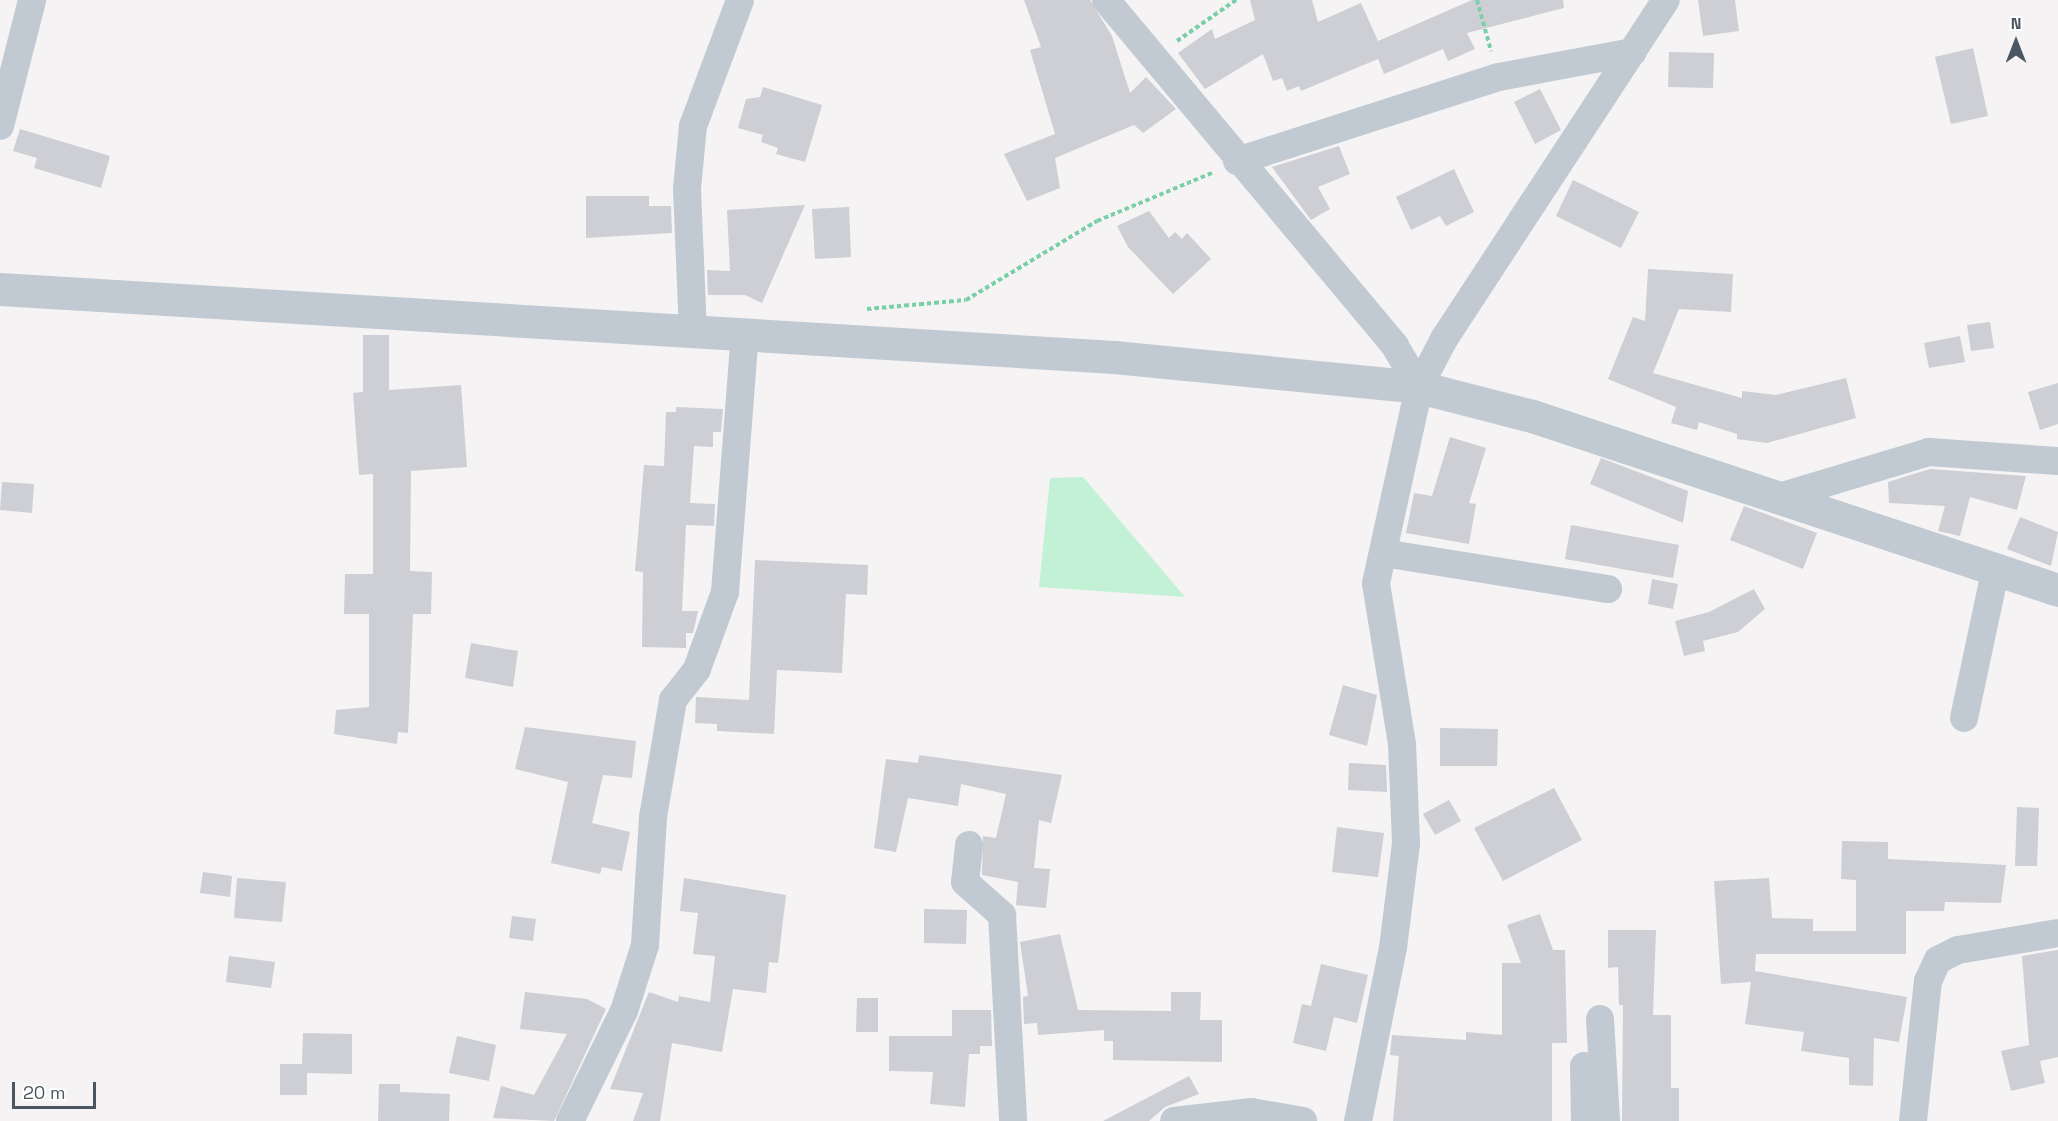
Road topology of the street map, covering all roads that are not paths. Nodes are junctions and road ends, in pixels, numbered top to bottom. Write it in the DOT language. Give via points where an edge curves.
graph roads {
  1 [pos="32,0"];
  2 [pos="740,0"];
  3 [pos="1106,0"];
  4 [pos="1665,0"];
  5 [pos="1633,52"];
  6 [pos="0,126"];
  7 [pos="1237,161"];
  8 [pos="0,289"];
  9 [pos="693,332"];
  10 [pos="745,335"];
  11 [pos="1419,387"];
  12 [pos="2058,460"];
  13 [pos="1779,497"];
  14 [pos="1383,553"];
  15 [pos="1996,568"];
  16 [pos="1608,589"];
  17 [pos="2058,590"];
  18 [pos="1964,718"];
  19 [pos="969,845"];
  20 [pos="2058,933"];
  21 [pos="570,1121"];
  22 [pos="1013,1121"];
  23 [pos="1174,1121"];
  24 [pos="1303,1121"];
  25 [pos="1358,1121"];
  26 [pos="1586,1121"];
  27 [pos="1606,1121"];
  28 [pos="1913,1121"];
  1 -- 6 [label="street"];
  2 -- 9 [label="street" via="693,126 687,189"];
  3 -- 7 [label="street"];
  4 -- 5 [label="street"];
  5 -- 7 [label="street" via="1499,77"];
  5 -- 11 [label="street" via="1444,339"];
  7 -- 11 [label="street" via="1395,346"];
  8 -- 9 [label="street"];
  9 -- 10 [label="street"];
  10 -- 11 [label="street" via="1274,369"];
  10 -- 21 [label="street" via="725,592 702,659 673,700 653,818 645,945 624,1011"];
  11 -- 13 [label="street" via="1532,416"];
  11 -- 14 [label="street"];
  12 -- 13 [label="street" via="1929,452"];
  13 -- 15 [label="street"];
  14 -- 16 [label="street"];
  14 -- 25 [label="street" via="1376,583 1379,628 1402,744 1406,843 1393,948"];
  15 -- 17 [label="street"];
  15 -- 18 [label="street"];
  19 -- 22 [label="street" via="965,882 1002,915"];
  20 -- 28 [label="street" via="1958,950 1938,960 1928,981"];
  23 -- 24 [label="street" via="1251,1112"];
  26 -- 27 [label="street" via="1592,1021"];
}
